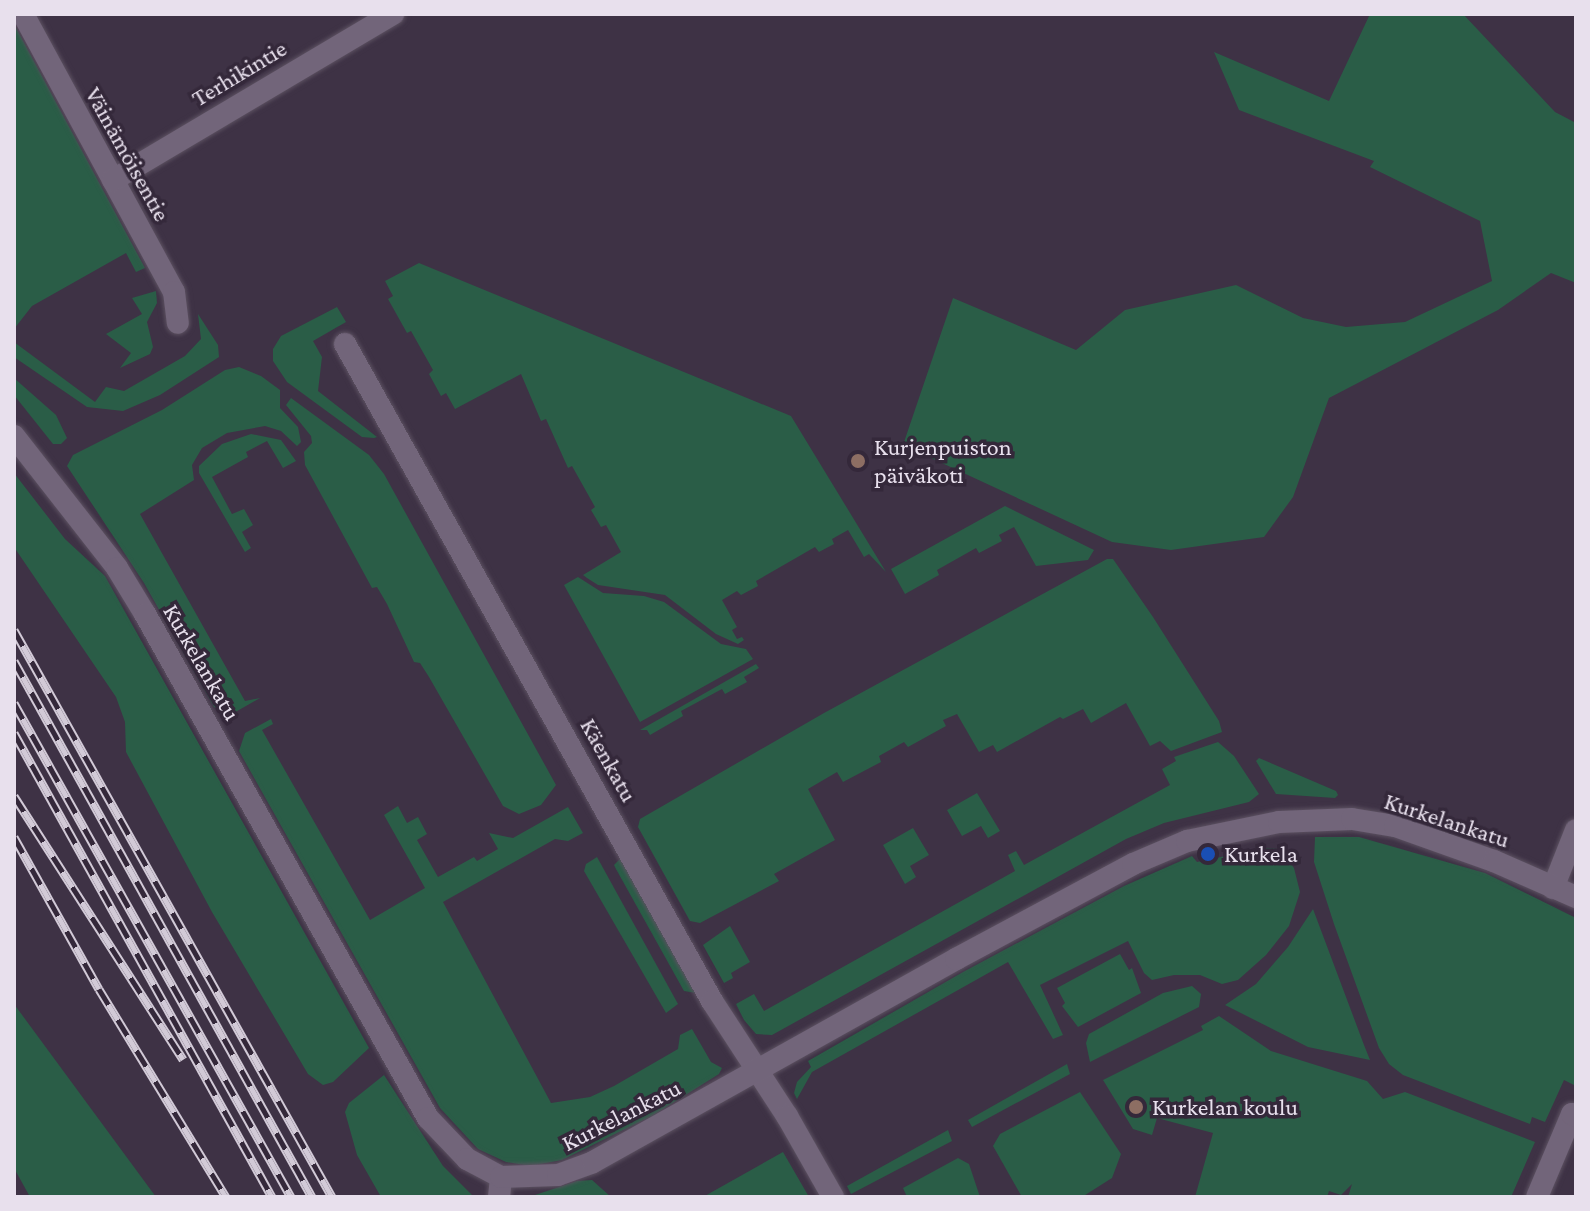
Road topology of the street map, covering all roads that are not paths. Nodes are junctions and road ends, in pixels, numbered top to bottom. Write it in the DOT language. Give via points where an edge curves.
graph roads {
  1 [pos="23,14"];
  2 [pos="393,14"];
  3 [pos="113,180"];
  4 [pos="178,323"];
  5 [pos="345,344"];
  6 [pos="14,436"];
  7 [pos="1576,830"];
  8 [pos="1553,888"];
  9 [pos="1576,897"];
  10 [pos="758,1071"];
  11 [pos="1574,1115"];
  12 [pos="500,1187"];
  13 [pos="833,1197"];
  14 [pos="1537,1197"];
  1 -- 3 [label="street, Väinämöisentie"];
  2 -- 3 [label="street, Terhikintie"];
  3 -- 4 [label="street, Väinämöisentie" via="174,292"];
  5 -- 10 [label="street, Käenkatu" via="712,1001"];
  6 -- 12 [label="street, Kurkelankatu" via="117,568 145,614 428,1118"];
  7 -- 8 [label="street"];
  8 -- 9 [label="street, Kurkelankatu"];
  8 -- 10 [label="street, Kurkelankatu" via="1395,826 1352,819 1234,830 1187,841 1133,864"];
  10 -- 12 [label="street, Kurkelankatu" via="593,1162"];
  10 -- 13 [label="street, Käenkatu"];
  11 -- 14 [label="street"];
}
